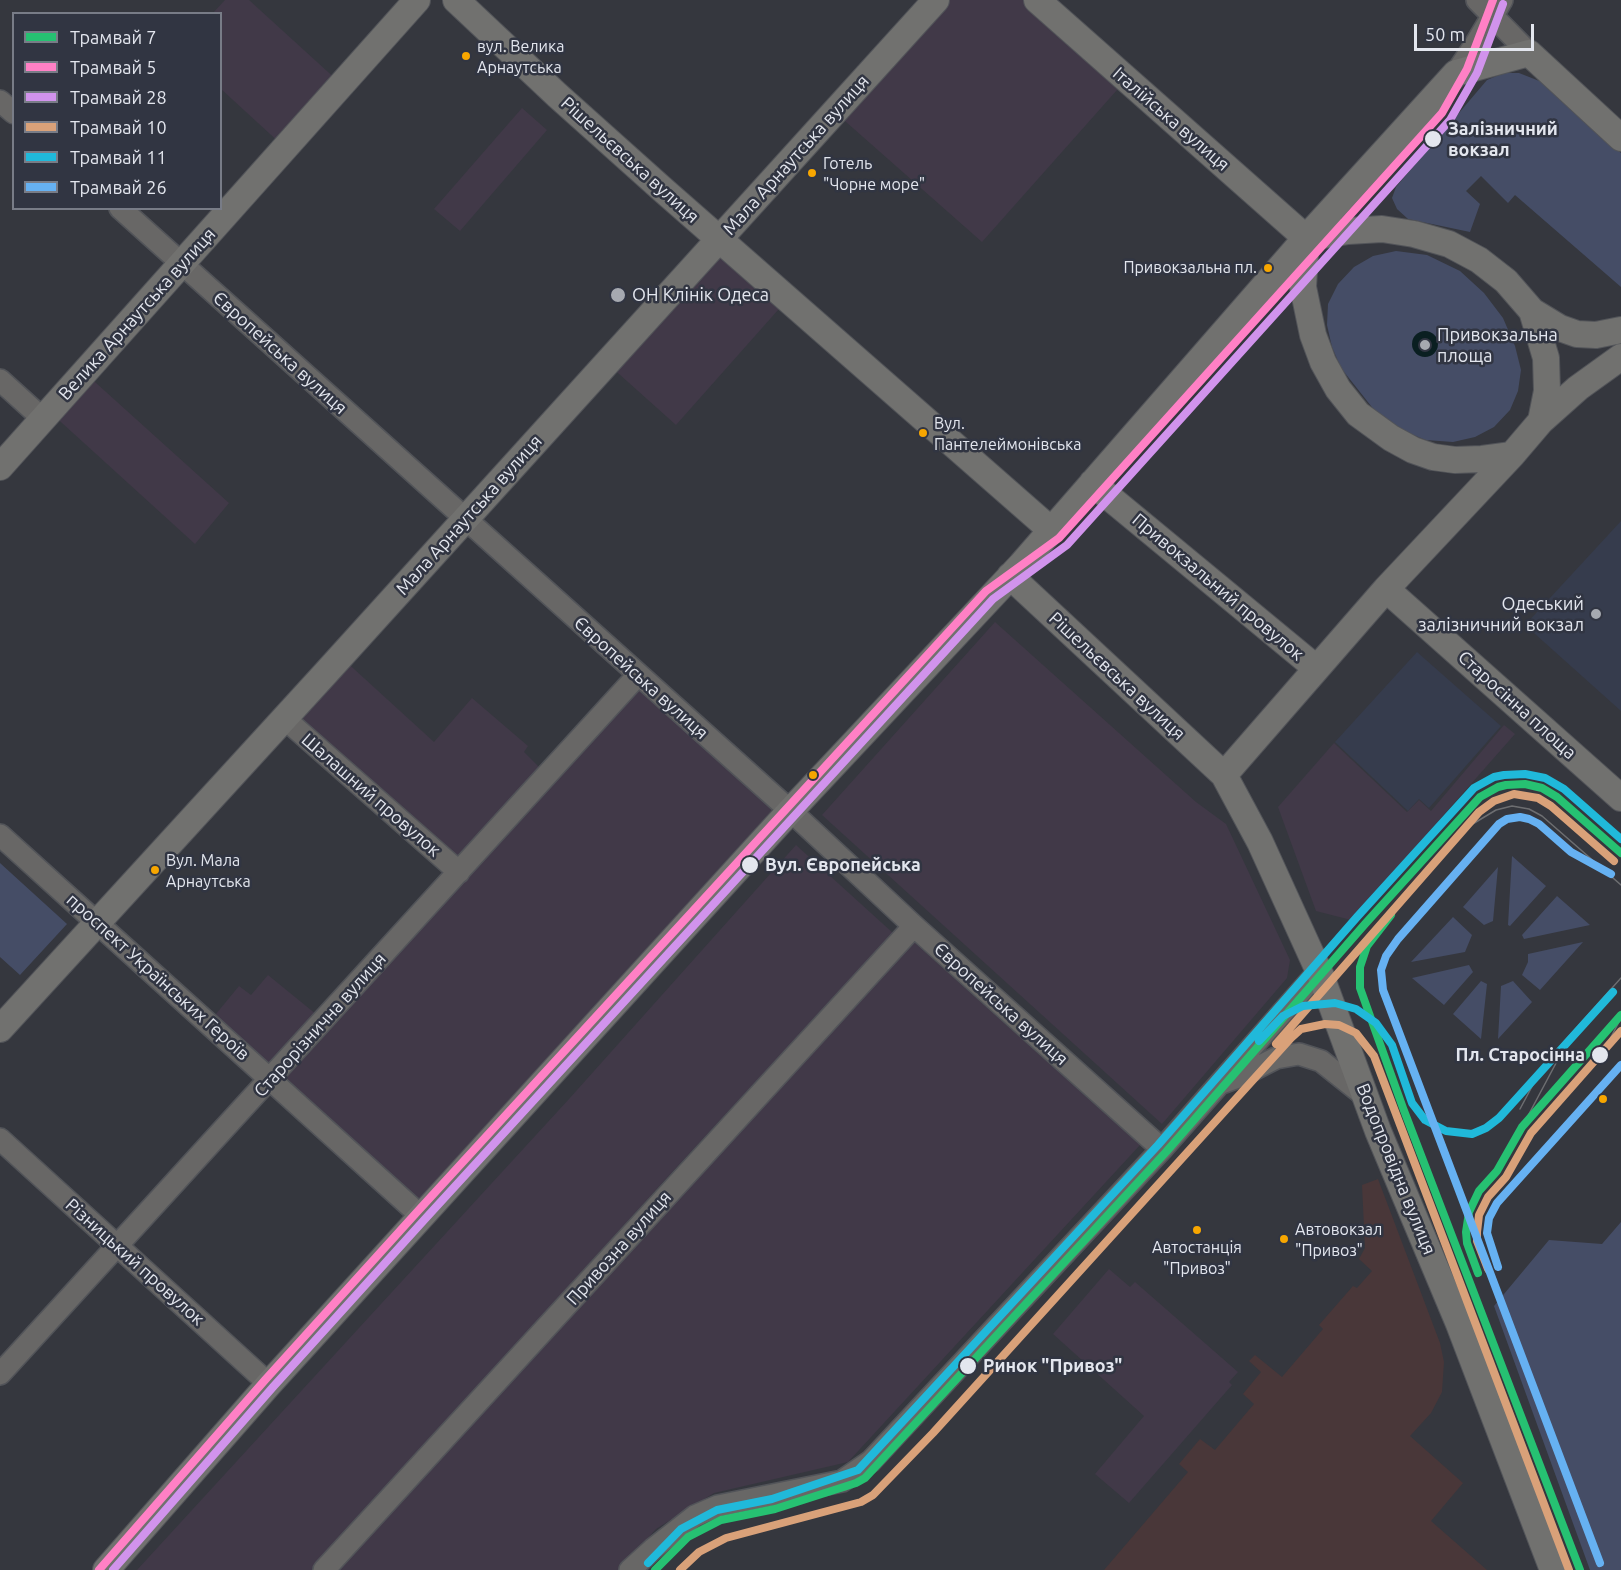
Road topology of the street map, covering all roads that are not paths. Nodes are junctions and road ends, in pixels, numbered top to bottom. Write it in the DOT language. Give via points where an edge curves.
graph roads {
  1 [pos="417,0"];
  2 [pos="456,0"];
  3 [pos="936,0"];
  4 [pos="1036,0"];
  5 [pos="1478,0"];
  6 [pos="1498,7"];
  7 [pos="1529,53"];
  8 [pos="1456,72"];
  9 [pos="0,101"];
  10 [pos="12,111"];
  11 [pos="1621,138"];
  12 [pos="122,210"];
  13 [pos="1306,238"];
  14 [pos="719,240"];
  15 [pos="180,264"];
  16 [pos="1532,311"];
  17 [pos="1617,328"];
  18 [pos="1621,357"];
  19 [pos="0,380"];
  20 [pos="43,419"];
  21 [pos="1541,421"];
  22 [pos="1512,455"];
  23 [pos="0,467"];
  24 [pos="1092,483"];
  25 [pos="465,519"];
  26 [pos="1051,530"];
  27 [pos="1010,576"];
  28 [pos="1386,589"];
  29 [pos="1316,668"];
  30 [pos="638,675"];
  31 [pos="284,718"];
  32 [pos="1224,775"];
  33 [pos="1621,798"];
  34 [pos="790,812"];
  35 [pos="0,835"];
  36 [pos="459,872"];
  37 [pos="97,921"];
  38 [pos="914,926"];
  39 [pos="1319,971"];
  40 [pos="0,1029"];
  41 [pos="270,1079"];
  42 [pos="1219,1084"];
  43 [pos="1365,1096"];
  44 [pos="0,1139"];
  45 [pos="1162,1149"];
  46 [pos="422,1217"];
  47 [pos="118,1246"];
  48 [pos="0,1374"];
  49 [pos="270,1384"];
  50 [pos="653,1549"];
  51 [pos="106,1570"];
  52 [pos="324,1570"];
  53 [pos="630,1570"];
  54 [pos="638,1570"];
  55 [pos="1553,1570"];
  1 -- 15 [label="main road, Велика Арнаутська вулиця"];
  2 -- 14 [label="main road, Рішельєвська вулиця"];
  3 -- 14 [label="main road, Мала Арнаутська вулиця"];
  4 -- 13 [label="main road, Італійська вулиця"];
  5 -- 6 [label="street"];
  6 -- 7 [label="street"];
  6 -- 8 [label="street"];
  7 -- 8 [label="main road"];
  7 -- 11 [label="main road"];
  8 -- 13 [label="main road"];
  9 -- 10 [label="street"];
  12 -- 15 [label="street, Європейська вулиця"];
  13 -- 16 [label="main road" via="1382,230 1449,244 1506,281"];
  13 -- 22 [label="main road" via="1303,287 1312,334 1338,389 1358,414 1390,438 1432,457 1455,460"];
  13 -- 24 [label="main road"];
  14 -- 25 [label="main road, Мала Арнаутська вулиця"];
  14 -- 26 [label="main road, Рішельєвська вулиця"];
  15 -- 20 [label="main road, Велика Арнаутська вулиця"];
  15 -- 25 [label="street, Європейська вулиця"];
  16 -- 17 [label="main road" via="1577,334 1596,335"];
  16 -- 21 [label="main road" via="1547,366"];
  18 -- 21 [label="main road"];
  19 -- 20 [label="street"];
  20 -- 23 [label="main road, Велика Арнаутська вулиця"];
  21 -- 22 [label="main road"];
  22 -- 28 [label="main road"];
  24 -- 26 [label="main road"];
  24 -- 29 [label="main road, Привокзальний провулок"];
  25 -- 30 [label="street, Європейська вулиця"];
  25 -- 31 [label="main road, Мала Арнаутська вулиця"];
  26 -- 27 [label="main road"];
  27 -- 32 [label="main road, Рішельєвська вулиця"];
  27 -- 34 [label="main road"];
  28 -- 29 [label="main road"];
  28 -- 33 [label="main road, Старосінна площа"];
  29 -- 32 [label="main road"];
  30 -- 34 [label="street, Європейська вулиця"];
  30 -- 36 [label="street, Старорізнична вулиця"];
  31 -- 36 [label="street, Шалашний провулок"];
  31 -- 37 [label="main road, Мала Арнаутська вулиця"];
  32 -- 39 [label="main road, Водопровідна вулиця" via="1260,842"];
  34 -- 38 [label="street, Європейська вулиця"];
  34 -- 46 [label="main road"];
  35 -- 37 [label="street, проспект Українських Героїв"];
  36 -- 41 [label="street, Старорізнична вулиця"];
  37 -- 40 [label="main road, Мала Арнаутська вулиця"];
  37 -- 41 [label="street, проспект Українських Героїв"];
  38 -- 45 [label="street, Європейська вулиця"];
  38 -- 52 [label="street, Привозна вулиця"];
  39 -- 42 [label="street"];
  39 -- 43 [label="main road, Водопровідна вулиця"];
  41 -- 46 [label="street, проспект Українських Героїв"];
  41 -- 47 [label="street, Старорізнична вулиця"];
  42 -- 43 [label="street" via="1276,1058 1299,1054 1321,1061"];
  42 -- 45 [label="street"];
  43 -- 55 [label="main road, Водопровідна вулиця" via="1459,1324"];
  44 -- 47 [label="street, Різницький провулок"];
  45 -- 50 [label="street" via="865,1466 842,1481 718,1506 695,1516"];
  46 -- 49 [label="main road"];
  47 -- 48 [label="street, Старорізнична вулиця"];
  47 -- 49 [label="street, Різницький провулок"];
  49 -- 51 [label="main road"];
  50 -- 53 [label="street"];
  50 -- 54 [label="street"];
}
